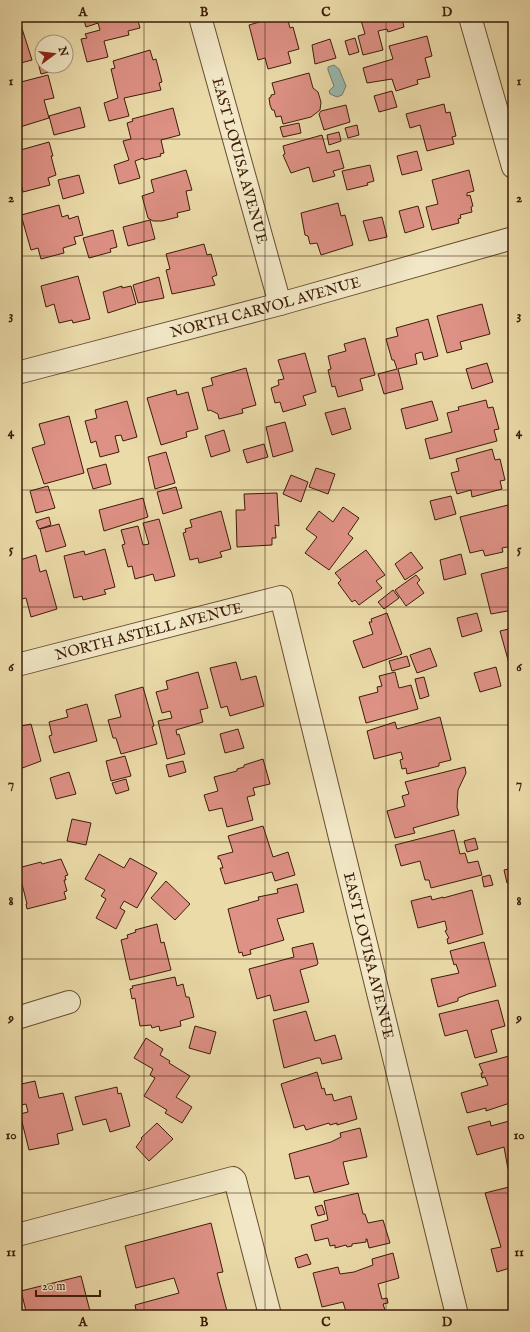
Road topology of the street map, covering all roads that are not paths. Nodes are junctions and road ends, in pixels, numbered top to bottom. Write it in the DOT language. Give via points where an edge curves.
graph roads {
  1 [pos="200,17"];
  2 [pos="470,17"];
  3 [pos="513,167"];
  4 [pos="513,238"];
  5 [pos="280,304"];
  6 [pos="17,373"];
  7 [pos="281,598"];
  8 [pos="17,665"];
  9 [pos="69,1002"];
  10 [pos="17,1018"];
  11 [pos="17,1235"];
  12 [pos="270,1315"];
  13 [pos="456,1315"];
  1 -- 5 [label="street, EAST LOUISA AVENUE"];
  2 -- 3 [label="street"];
  4 -- 5 [label="street, NORTH CARVOL AVENUE"];
  5 -- 6 [label="street, NORTH CARVOL AVENUE"];
  7 -- 8 [label="street, NORTH ASTELL AVENUE"];
  7 -- 13 [label="street, EAST LOUISA AVENUE"];
  9 -- 10 [label="street"];
  11 -- 12 [label="street" via="233,1178"];
}
